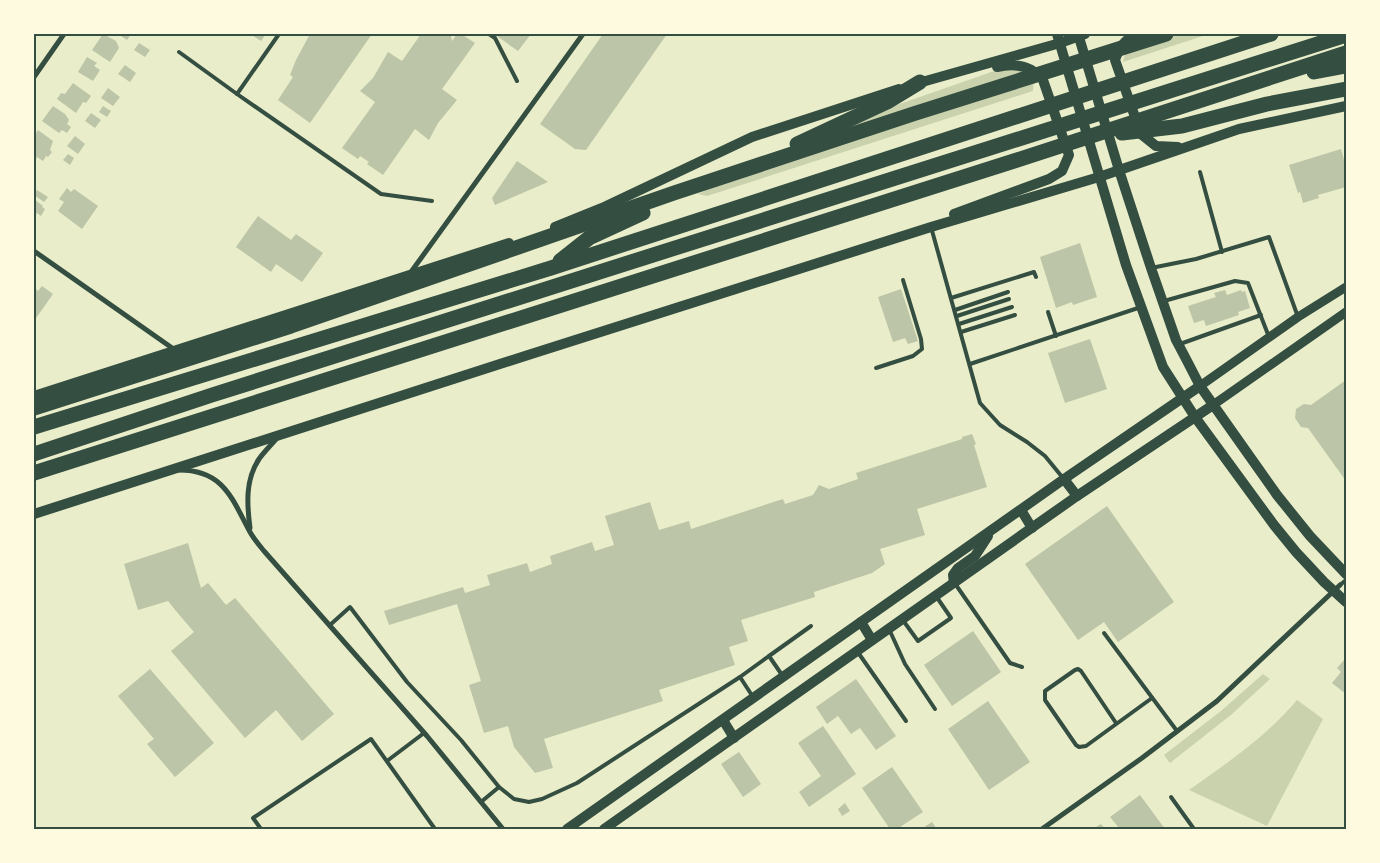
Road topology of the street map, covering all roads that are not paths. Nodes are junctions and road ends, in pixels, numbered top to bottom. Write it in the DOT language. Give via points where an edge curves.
graph roads {
  1 [pos="64,34"];
  2 [pos="279,34"];
  3 [pos="489,34"];
  4 [pos="583,34"];
  5 [pos="1081,34"];
  6 [pos="1135,34"];
  7 [pos="1166,34"];
  8 [pos="1271,34"];
  9 [pos="1346,35"];
  10 [pos="1058,38"];
  11 [pos="179,52"];
  12 [pos="1346,53"];
  13 [pos="1346,66"];
  14 [pos="974,68"];
  15 [pos="34,77"];
  16 [pos="517,82"];
  17 [pos="920,82"];
  18 [pos="1256,82"];
  19 [pos="1346,89"];
  20 [pos="236,94"];
  21 [pos="1346,106"];
  22 [pos="1090,136"];
  23 [pos="1192,146"];
  24 [pos="1119,170"];
  25 [pos="1200,172"];
  26 [pos="1099,176"];
  27 [pos="432,201"];
  28 [pos="934,227"];
  29 [pos="34,251"];
  30 [pos="1222,252"];
  31 [pos="551,268"];
  32 [pos="1151,268"];
  33 [pos="408,277"];
  34 [pos="1036,277"];
  35 [pos="902,280"];
  36 [pos="1346,287"];
  37 [pos="1008,292"];
  38 [pos="951,298"];
  39 [pos="1009,299"];
  40 [pos="1163,301"];
  41 [pos="1012,307"];
  42 [pos="1141,307"];
  43 [pos="955,310"];
  44 [pos="1048,312"];
  45 [pos="1346,312"];
  46 [pos="1014,315"];
  47 [pos="1260,315"];
  48 [pos="956,316"];
  49 [pos="1298,316"];
  50 [pos="959,324"];
  51 [pos="961,332"];
  52 [pos="1056,336"];
  53 [pos="1269,337"];
  54 [pos="1179,345"];
  55 [pos="177,351"];
  56 [pos="970,364"];
  57 [pos="876,368"];
  58 [pos="1200,386"];
  59 [pos="34,396"];
  60 [pos="1183,398"];
  61 [pos="1213,405"];
  62 [pos="34,408"];
  63 [pos="1195,417"];
  64 [pos="34,427"];
  65 [pos="280,435"];
  66 [pos="34,454"];
  67 [pos="170,470"];
  68 [pos="34,473"];
  69 [pos="1064,479"];
  70 [pos="1077,496"];
  71 [pos="1021,510"];
  72 [pos="34,514"];
  73 [pos="1032,528"];
  74 [pos="991,531"];
  75 [pos="251,534"];
  76 [pos="1346,574"];
  77 [pos="1346,580"];
  78 [pos="954,583"];
  79 [pos="1337,588"];
  80 [pos="935,596"];
  81 [pos="1346,602"];
  82 [pos="902,619"];
  83 [pos="861,622"];
  84 [pos="330,625"];
  85 [pos="811,626"];
  86 [pos="889,629"];
  87 [pos="1104,633"];
  88 [pos="872,640"];
  89 [pos="857,651"];
  90 [pos="769,656"];
  91 [pos="1022,667"];
  92 [pos="740,677"];
  93 [pos="784,677"];
  94 [pos="754,698"];
  95 [pos="1152,698"];
  96 [pos="935,709"];
  97 [pos="723,720"];
  98 [pos="906,721"];
  99 [pos="1116,723"];
  100 [pos="1177,731"];
  101 [pos="424,733"];
  102 [pos="734,738"];
  103 [pos="387,761"];
  104 [pos="499,787"];
  105 [pos="1171,797"];
  106 [pos="481,802"];
  107 [pos="261,829"];
  108 [pos="435,829"];
  109 [pos="503,829"];
  110 [pos="567,829"];
  111 [pos="604,829"];
  112 [pos="1042,829"];
  113 [pos="1194,829"];
  1 -- 15 [label="street"];
  2 -- 20 [label="lane"];
  3 -- 16 [label="lane" via="495,38"];
  4 -- 33 [label="street"];
  5 -- 10 [label="main road"];
  5 -- 24 [label="main road"];
  6 -- 23 [label="main road" via="1118,49 1115,60 1141,134 1156,146"];
  7 -- 62 [label="highway" via="922,111 291,326"];
  8 -- 31 [label="highway"];
  9 -- 66 [label="highway"];
  10 -- 14 [label="main road"];
  10 -- 26 [label="main road"];
  11 -- 20 [label="lane"];
  12 -- 18 [label="highway"];
  13 -- 18 [label="highway"];
  14 -- 17 [label="main road"];
  14 -- 28 [label="main road" via="984,70 1008,64 1032,69 1039,74 1044,80 1069,156 1062,172 1049,179 946,217"];
  17 -- 31 [label="highway" via="887,102 589,238"];
  17 -- 33 [label="main road" via="752,137 602,208 534,236"];
  18 -- 22 [label="highway"];
  19 -- 22 [label="highway" via="1267,104 1182,126"];
  20 -- 27 [label="lane" via="381,194"];
  21 -- 23 [label="main road" via="1239,129"];
  22 -- 68 [label="highway"];
  23 -- 24 [label="main road"];
  24 -- 26 [label="main road"];
  24 -- 32 [label="main road"];
  25 -- 30 [label="lane"];
  26 -- 28 [label="main road"];
  26 -- 42 [label="main road"];
  28 -- 38 [label="lane"];
  28 -- 65 [label="main road"];
  29 -- 55 [label="street"];
  30 -- 32 [label="lane"];
  30 -- 49 [label="lane" via="1270,237"];
  31 -- 64 [label="highway"];
  32 -- 40 [label="main road"];
  33 -- 55 [label="main road"];
  34 -- 38 [label="lane" via="1034,272"];
  35 -- 57 [label="lane" via="922,349 913,356"];
  36 -- 49 [label="street"];
  37 -- 43 [label="lane"];
  38 -- 43 [label="lane"];
  39 -- 48 [label="lane"];
  40 -- 47 [label="lane" via="1235,281 1248,283"];
  40 -- 54 [label="main road"];
  41 -- 50 [label="lane"];
  42 -- 52 [label="lane"];
  42 -- 60 [label="main road" via="1163,367"];
  43 -- 48 [label="lane"];
  44 -- 52 [label="lane"];
  45 -- 61 [label="street"];
  46 -- 51 [label="lane"];
  47 -- 53 [label="lane"];
  47 -- 54 [label="lane"];
  48 -- 50 [label="lane"];
  49 -- 53 [label="street"];
  50 -- 51 [label="lane"];
  51 -- 56 [label="lane"];
  52 -- 56 [label="lane"];
  53 -- 58 [label="street"];
  54 -- 58 [label="main road"];
  55 -- 59 [label="main road"];
  56 -- 69 [label="lane" via="980,404 1000,425 1045,456"];
  58 -- 60 [label="main road"];
  58 -- 61 [label="main road"];
  60 -- 63 [label="main road"];
  60 -- 69 [label="main road"];
  61 -- 63 [label="main road"];
  61 -- 76 [label="main road" via="1293,515"];
  63 -- 70 [label="main road"];
  63 -- 79 [label="main road" via="1296,552"];
  65 -- 67 [label="main road"];
  65 -- 75 [label="street" via="259,459 250,480 247,500"];
  67 -- 72 [label="main road"];
  67 -- 75 [label="street" via="202,472 218,483 234,499"];
  69 -- 70 [label="main road"];
  69 -- 71 [label="main road"];
  70 -- 73 [label="main road"];
  71 -- 73 [label="main road"];
  71 -- 74 [label="main road"];
  73 -- 78 [label="main road"];
  74 -- 78 [label="main road" via="975,556 953,575"];
  74 -- 83 [label="main road"];
  75 -- 84 [label="street"];
  77 -- 79 [label="lane"];
  78 -- 80 [label="main road"];
  78 -- 91 [label="lane" via="1010,663"];
  79 -- 81 [label="main road"];
  79 -- 100 [label="street" via="1224,695"];
  80 -- 82 [label="main road"];
  80 -- 82 [label="lane" via="951,618 918,641"];
  82 -- 86 [label="main road"];
  83 -- 88 [label="main road"];
  83 -- 93 [label="main road"];
  84 -- 101 [label="street"];
  84 -- 104 [label="lane" via="350,607 407,682"];
  85 -- 90 [label="lane"];
  86 -- 88 [label="main road"];
  86 -- 96 [label="lane" via="905,664"];
  87 -- 95 [label="lane"];
  88 -- 89 [label="main road"];
  89 -- 98 [label="lane"];
  89 -- 102 [label="main road"];
  90 -- 92 [label="lane"];
  90 -- 93 [label="lane"];
  92 -- 94 [label="lane"];
  92 -- 104 [label="lane" via="577,783 542,799 529,802 514,799"];
  93 -- 94 [label="main road"];
  94 -- 97 [label="main road"];
  95 -- 99 [label="lane"];
  95 -- 100 [label="lane"];
  97 -- 102 [label="main road"];
  97 -- 110 [label="main road"];
  99 -- 99 [label="lane" via="1086,746 1079,747 1045,700 1045,691 1078,669"];
  100 -- 112 [label="street"];
  101 -- 103 [label="lane"];
  101 -- 106 [label="street"];
  102 -- 111 [label="main road"];
  103 -- 107 [label="lane" via="371,739 253,818"];
  103 -- 108 [label="lane"];
  104 -- 106 [label="lane"];
  105 -- 113 [label="lane"];
  106 -- 109 [label="street"];
}
